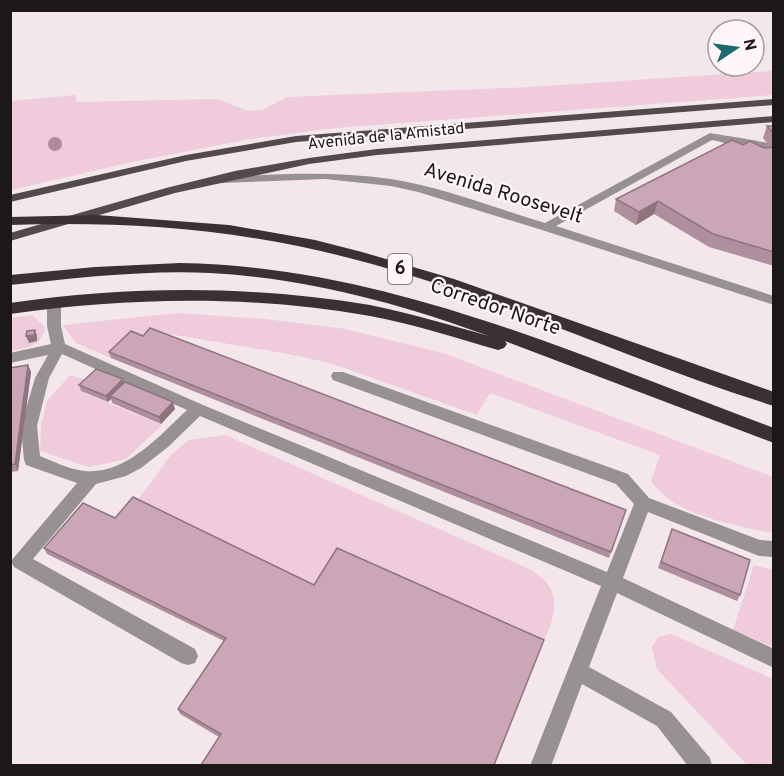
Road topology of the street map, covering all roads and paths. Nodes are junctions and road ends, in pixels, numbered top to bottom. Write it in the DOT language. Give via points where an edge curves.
graph roads {
  1 [pos="774,102"];
  2 [pos="774,119"];
  3 [pos="698,125"];
  4 [pos="710,136"];
  5 [pos="768,145"];
  6 [pos="211,181"];
  7 [pos="10,199"];
  8 [pos="10,220"];
  9 [pos="546,226"];
  10 [pos="10,237"];
  11 [pos="10,280"];
  12 [pos="774,302"];
  13 [pos="54,303"];
  14 [pos="10,309"];
  15 [pos="59,347"];
  16 [pos="10,358"];
  17 [pos="338,376"];
  18 [pos="621,377"];
  19 [pos="774,399"];
  20 [pos="198,409"];
  21 [pos="774,436"];
  22 [pos="91,478"];
  23 [pos="643,503"];
  24 [pos="774,549"];
  25 [pos="612,582"];
  26 [pos="188,656"];
  27 [pos="774,659"];
  28 [pos="579,672"];
  29 [pos="540,765"];
  30 [pos="702,765"];
  1 -- 7 [label="main road, Avenida de la Amistad" via="296,139 186,158"];
  2 -- 3 [label="main road, Avenida de la Amistad"];
  3 -- 4 [label="lane"];
  3 -- 6 [label="main road, Avenida de la Amistad" via="377,152 318,159"];
  4 -- 5 [label="lane"];
  4 -- 9 [label="lane"];
  6 -- 9 [label="lane, Avenida Roosevelt" via="280,176 392,183"];
  6 -- 10 [label="main road, Avenida de la Amistad"];
  8 -- 19 [label="highway, Corredor Norte / 6" via="71,218 198,225 273,236 358,255 480,294"];
  9 -- 12 [label="lane, Avenida Roosevelt"];
  11 -- 18 [label="highway, Corredor Norte / 6" via="193,267 284,275 359,288 450,315"];
  13 -- 14 [label="highway"];
  13 -- 15 [label="lane"];
  13 -- 18 [label="highway" via="183,295 311,303 406,319"];
  15 -- 16 [label="lane"];
  15 -- 20 [label="lane"];
  15 -- 22 [label="lane" via="42,378 29,426 32,460"];
  17 -- 23 [label="lane" via="622,479"];
  18 -- 21 [label="highway, Corredor Norte / 6"];
  20 -- 22 [label="lane" via="153,452 124,471"];
  20 -- 25 [label="lane"];
  22 -- 26 [label="lane" via="20,561"];
  23 -- 24 [label="lane" via="759,548"];
  23 -- 25 [label="lane"];
  25 -- 27 [label="lane"];
  25 -- 28 [label="lane"];
  28 -- 29 [label="lane"];
  28 -- 30 [label="lane" via="664,719"];
}
